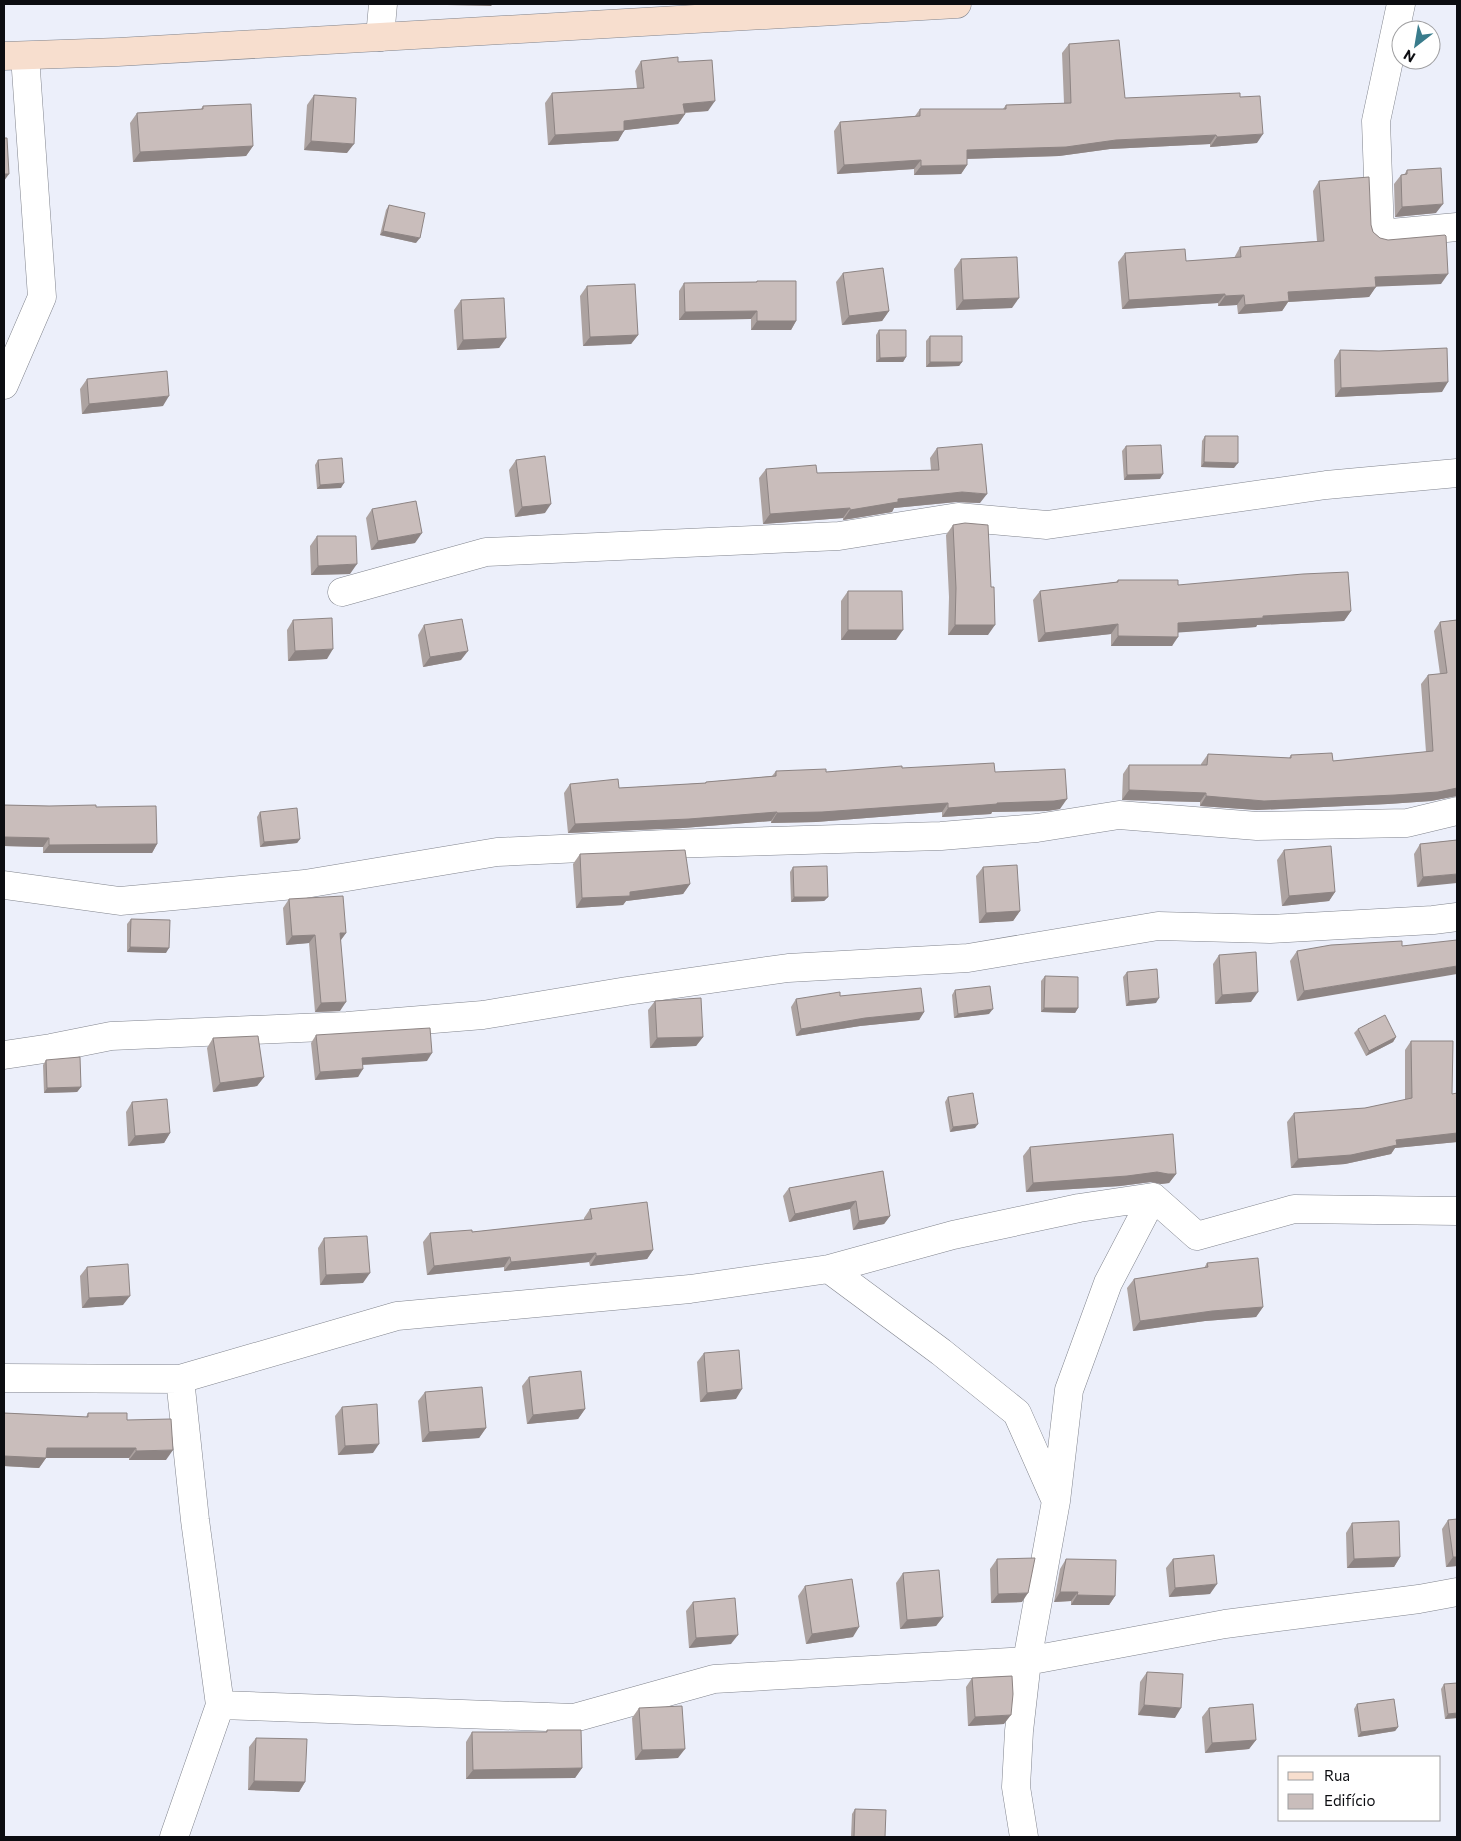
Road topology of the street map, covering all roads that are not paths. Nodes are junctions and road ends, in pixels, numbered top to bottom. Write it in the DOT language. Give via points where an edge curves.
graph roads {
  1 [pos="383,4"];
  2 [pos="957,4"];
  3 [pos="1400,4"];
  4 [pos="880,5"];
  5 [pos="380,37"];
  6 [pos="14,56"];
  7 [pos="1457,227"];
  8 [pos="4,385"];
  9 [pos="1457,473"];
  10 [pos="342,592"];
  11 [pos="1457,811"];
  12 [pos="4,885"];
  13 [pos="1457,917"];
  14 [pos="4,1055"];
  15 [pos="1154,1197"];
  16 [pos="1457,1211"];
  17 [pos="829,1270"];
  18 [pos="4,1378"];
  19 [pos="180,1379"];
  20 [pos="1056,1501"];
  21 [pos="1457,1592"];
  22 [pos="1027,1661"];
  23 [pos="220,1705"];
  24 [pos="174,1837"];
  25 [pos="1024,1837"];
  1 -- 5 [label="street"];
  2 -- 4 [label="street"];
  3 -- 7 [label="street" via="1376,121 1380,234"];
  4 -- 5 [label="street"];
  5 -- 6 [label="street"];
  6 -- 8 [label="street" via="42,297"];
  9 -- 10 [label="street" via="1326,485 1047,525 958,517 839,536 486,552"];
  11 -- 12 [label="street" via="1407,823 1257,826 1119,815 1037,828 941,836 497,852 305,884 120,901"];
  13 -- 14 [label="street" via="1270,929 1158,926 968,958 788,968 483,1015 347,1026 111,1036"];
  15 -- 16 [label="street" via="1197,1236 1294,1209"];
  15 -- 17 [label="street" via="1079,1208 953,1235"];
  15 -- 20 [label="street" via="1108,1283 1069,1390"];
  17 -- 19 [label="street" via="690,1289 397,1316"];
  17 -- 20 [label="street" via="1017,1413"];
  18 -- 19 [label="street"];
  19 -- 23 [label="street"];
  20 -- 22 [label="street"];
  21 -- 22 [label="street" via="1225,1624"];
  22 -- 23 [label="street" via="714,1679 574,1718"];
  22 -- 25 [label="street" via="1016,1787"];
  23 -- 24 [label="street"];
}
